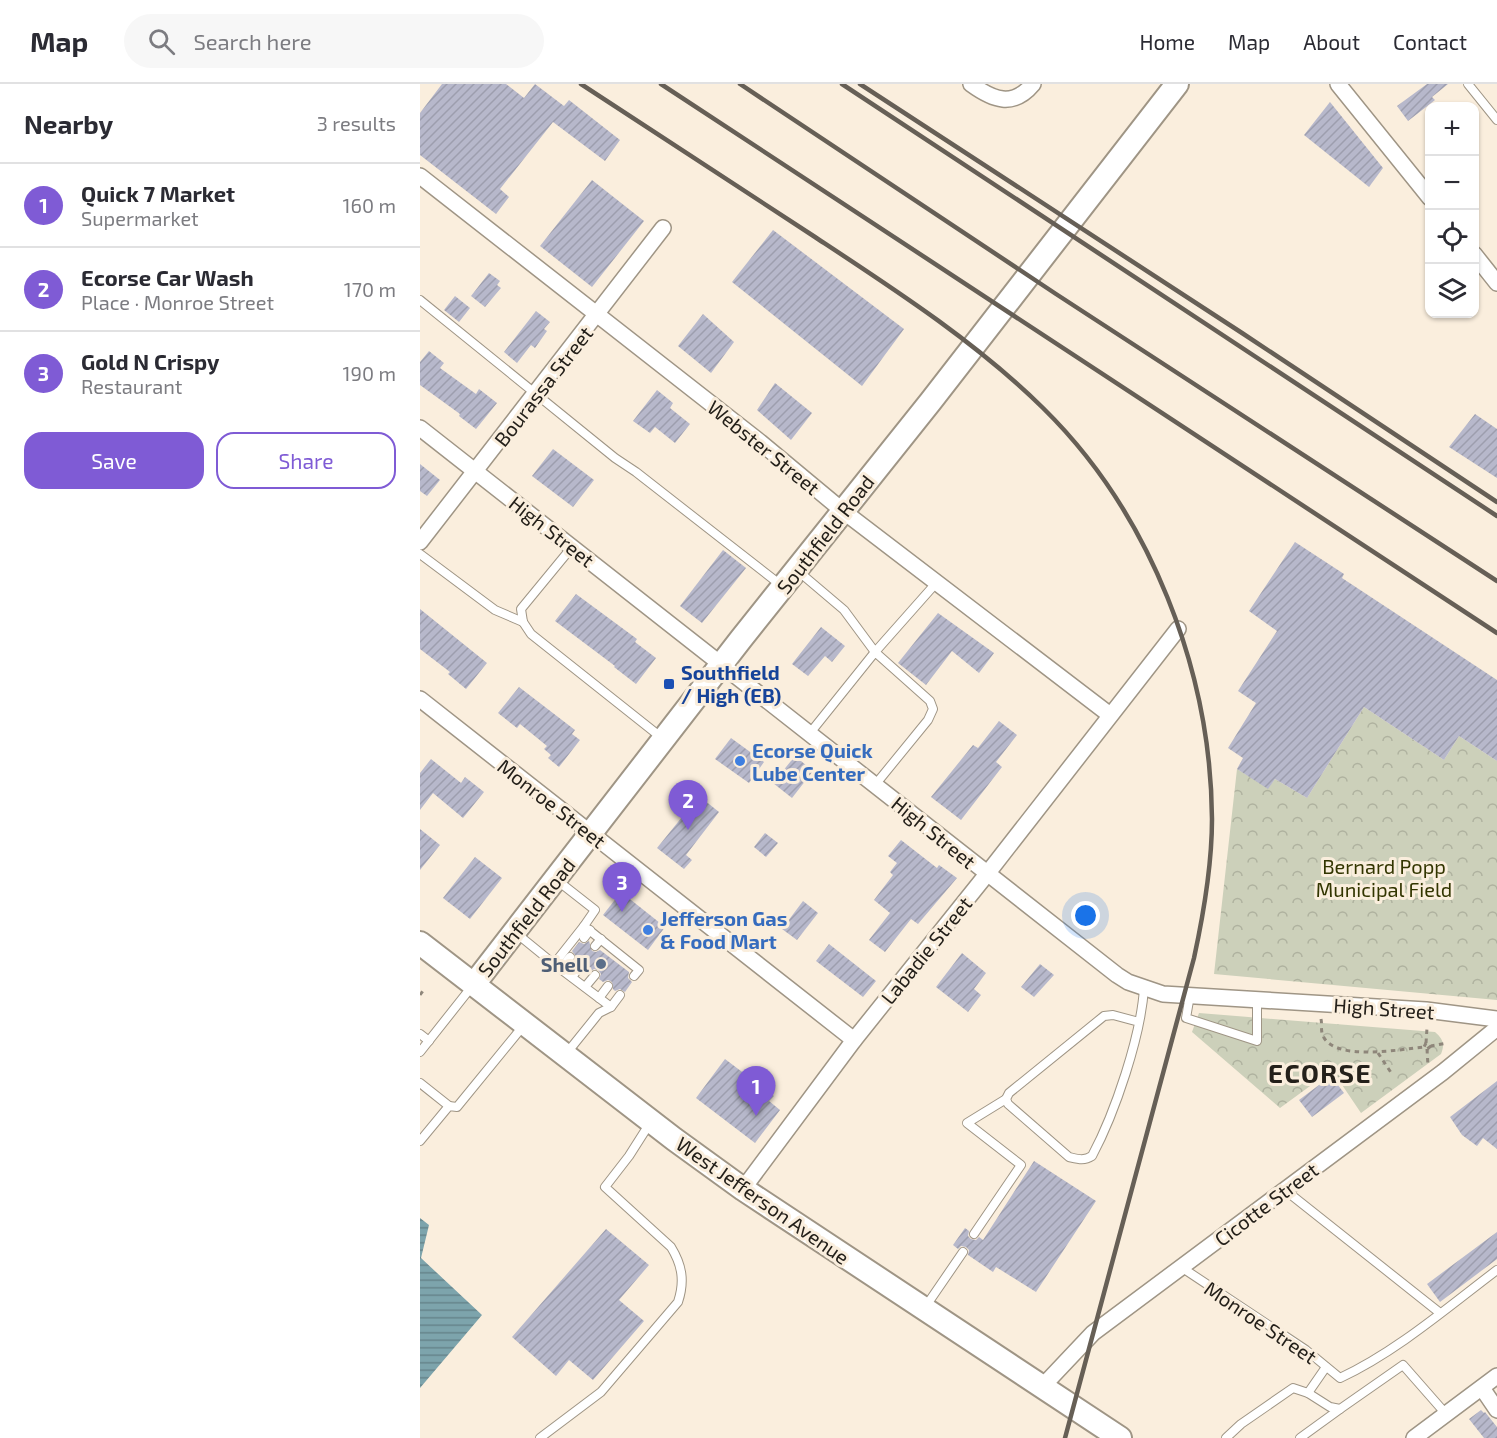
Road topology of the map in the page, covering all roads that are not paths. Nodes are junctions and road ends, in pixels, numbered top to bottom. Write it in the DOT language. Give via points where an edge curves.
graph roads {
  1 [pos="971,84"];
  2 [pos="1034,84"];
  3 [pos="1177,84"];
  4 [pos="1468,84"];
  5 [pos="1341,85"];
  6 [pos="1497,120"];
  7 [pos="420,176"];
  8 [pos="1425,192"];
  9 [pos="663,228"];
  10 [pos="1479,260"];
  11 [pos="1497,283"];
  12 [pos="420,300"];
  13 [pos="598,315"];
  14 [pos="536,394"];
  15 [pos="420,428"];
  16 [pos="476,471"];
  17 [pos="843,511"];
  18 [pos="420,542"];
  19 [pos="572,547"];
  20 [pos="420,554"];
  21 [pos="790,578"];
  22 [pos="937,582"];
  23 [pos="523,622"];
  24 [pos="1178,629"];
  25 [pos="875,652"];
  26 [pos="722,665"];
  27 [pos="420,699"];
  28 [pos="1110,715"];
  29 [pos="810,733"];
  30 [pos="664,739"];
  31 [pos="875,785"];
  32 [pos="591,834"];
  33 [pos="987,874"];
  34 [pos="556,878"];
  35 [pos="587,928"];
  36 [pos="514,932"];
  37 [pos="584,938"];
  38 [pos="601,939"];
  39 [pos="420,943"];
  40 [pos="596,946"];
  41 [pos="570,957"];
  42 [pos="581,965"];
  43 [pos="557,966"];
  44 [pos="595,975"];
  45 [pos="634,976"];
  46 [pos="572,977"];
  47 [pos="474,984"];
  48 [pos="608,986"];
  49 [pos="585,987"];
  50 [pos="1144,988"];
  51 [pos="620,995"];
  52 [pos="1190,995"];
  53 [pos="599,998"];
  54 [pos="1257,999"];
  55 [pos="611,1007"];
  56 [pos="1497,1019"];
  57 [pos="1139,1022"];
  58 [pos="525,1023"];
  59 [pos="1497,1028"];
  60 [pos="420,1034"];
  61 [pos="854,1040"];
  62 [pos="429,1041"];
  63 [pos="420,1052"];
  64 [pos="565,1055"];
  65 [pos="420,1083"];
  66 [pos="1006,1099"];
  67 [pos="449,1106"];
  68 [pos="651,1121"];
  69 [pos="420,1141"];
  70 [pos="743,1190"];
  71 [pos="1285,1190"];
  72 [pos="974,1234"];
  73 [pos="963,1252"];
  74 [pos="1181,1268"];
  75 [pos="1497,1270"];
  76 [pos="923,1310"];
  77 [pos="1440,1313"];
  78 [pos="1326,1366"];
  79 [pos="1497,1376"];
  80 [pos="1042,1387"];
  81 [pos="1482,1388"];
  82 [pos="1308,1393"];
  83 [pos="1340,1409"];
  84 [pos="1497,1410"];
  85 [pos="1446,1414"];
  86 [pos="540,1438"];
  87 [pos="1120,1438"];
  88 [pos="1226,1438"];
  89 [pos="1300,1438"];
  90 [pos="1414,1438"];
  1 -- 2 [label="street" via="994,98 1011,100"];
  3 -- 17 [label="main road, Southfield Road"];
  4 -- 6 [label="lane"];
  5 -- 8 [label="street"];
  7 -- 13 [label="street, Webster Street"];
  9 -- 13 [label="street, Bourassa Street"];
  10 -- 11 [label="street"];
  12 -- 14 [label="lane"];
  13 -- 14 [label="street, Bourassa Street"];
  13 -- 17 [label="street, Webster Street"];
  14 -- 16 [label="street, Bourassa Street"];
  14 -- 21 [label="lane"];
  15 -- 16 [label="street, High Street"];
  16 -- 18 [label="street, Bourassa Street"];
  16 -- 19 [label="street, High Street"];
  17 -- 21 [label="main road, Southfield Road"];
  17 -- 22 [label="street, Webster Street"];
  19 -- 23 [label="lane" via="521,609"];
  19 -- 26 [label="street, High Street"];
  20 -- 23 [label="lane" via="495,610"];
  21 -- 25 [label="lane" via="844,610"];
  21 -- 26 [label="main road, Southfield Road"];
  22 -- 25 [label="lane"];
  22 -- 28 [label="street, Webster Street"];
  23 -- 30 [label="lane" via="531,633"];
  24 -- 28 [label="street, Labadie Street"];
  25 -- 29 [label="lane"];
  25 -- 31 [label="lane" via="930,701 933,709"];
  26 -- 29 [label="street, High Street"];
  26 -- 30 [label="main road, Southfield Road"];
  27 -- 32 [label="street, Monroe Street"];
  28 -- 33 [label="street, Labadie Street"];
  29 -- 31 [label="street, High Street"];
  30 -- 32 [label="main road, Southfield Road"];
  31 -- 33 [label="street, High Street"];
  32 -- 34 [label="main road, Southfield Road"];
  32 -- 61 [label="street, Monroe Street"];
  33 -- 50 [label="street, High Street" via="1118,975"];
  33 -- 61 [label="street, Labadie Street"];
  34 -- 35 [label="lane" via="595,910"];
  34 -- 36 [label="main road, Southfield Road"];
  35 -- 37 [label="lane"];
  35 -- 38 [label="lane"];
  35 -- 43 [label="lane"];
  36 -- 43 [label="lane"];
  36 -- 47 [label="main road, Southfield Road"];
  38 -- 40 [label="lane"];
  38 -- 45 [label="lane" via="625,964 639,970"];
  39 -- 47 [label="main road, West Jefferson Avenue"];
  41 -- 43 [label="lane"];
  42 -- 46 [label="lane"];
  43 -- 46 [label="lane"];
  44 -- 49 [label="lane"];
  46 -- 49 [label="lane"];
  47 -- 58 [label="main road, West Jefferson Avenue"];
  47 -- 62 [label="lane"];
  48 -- 53 [label="lane"];
  49 -- 53 [label="lane"];
  50 -- 52 [label="street, High Street" via="1163,994"];
  50 -- 57 [label="lane"];
  51 -- 55 [label="lane"];
  52 -- 54 [label="street, High Street"];
  52 -- 54 [label="lane" via="1186,1018 1257,1041"];
  53 -- 55 [label="lane"];
  54 -- 56 [label="street, High Street" via="1426,1010"];
  55 -- 64 [label="lane" via="598,1013"];
  57 -- 66 [label="lane" via="1104,1016"];
  57 -- 66 [label="lane" via="1111,1113 1087,1159 1069,1156"];
  58 -- 64 [label="main road, West Jefferson Avenue"];
  58 -- 67 [label="lane" via="457,1107"];
  59 -- 71 [label="street, Cicotte Street"];
  60 -- 62 [label="lane"];
  61 -- 70 [label="street, Labadie Street"];
  62 -- 63 [label="lane"];
  64 -- 68 [label="main road, West Jefferson Avenue"];
  65 -- 67 [label="lane"];
  66 -- 72 [label="lane" via="967,1123 1021,1165"];
  67 -- 69 [label="lane"];
  68 -- 70 [label="main road, West Jefferson Avenue"];
  68 -- 86 [label="lane" via="605,1187 671,1247 682,1275 678,1302 601,1392"];
  70 -- 76 [label="main road, West Jefferson Avenue"];
  71 -- 74 [label="street, Cicotte Street"];
  71 -- 77 [label="lane"];
  73 -- 76 [label="lane"];
  74 -- 78 [label="lane, Monroe Street"];
  74 -- 80 [label="street, Cicotte Street" via="1093,1333"];
  75 -- 77 [label="lane"];
  76 -- 80 [label="main road, West Jefferson Avenue"];
  77 -- 78 [label="lane, Monroe Street" via="1374,1360 1340,1378"];
  78 -- 82 [label="lane"];
  79 -- 81 [label="street"];
  80 -- 87 [label="main road, West Jefferson Avenue"];
  81 -- 84 [label="street"];
  81 -- 85 [label="street"];
  82 -- 83 [label="lane"];
  82 -- 88 [label="lane" via="1293,1388"];
  83 -- 85 [label="lane" via="1403,1365"];
  83 -- 89 [label="lane"];
  85 -- 90 [label="street"];
}
